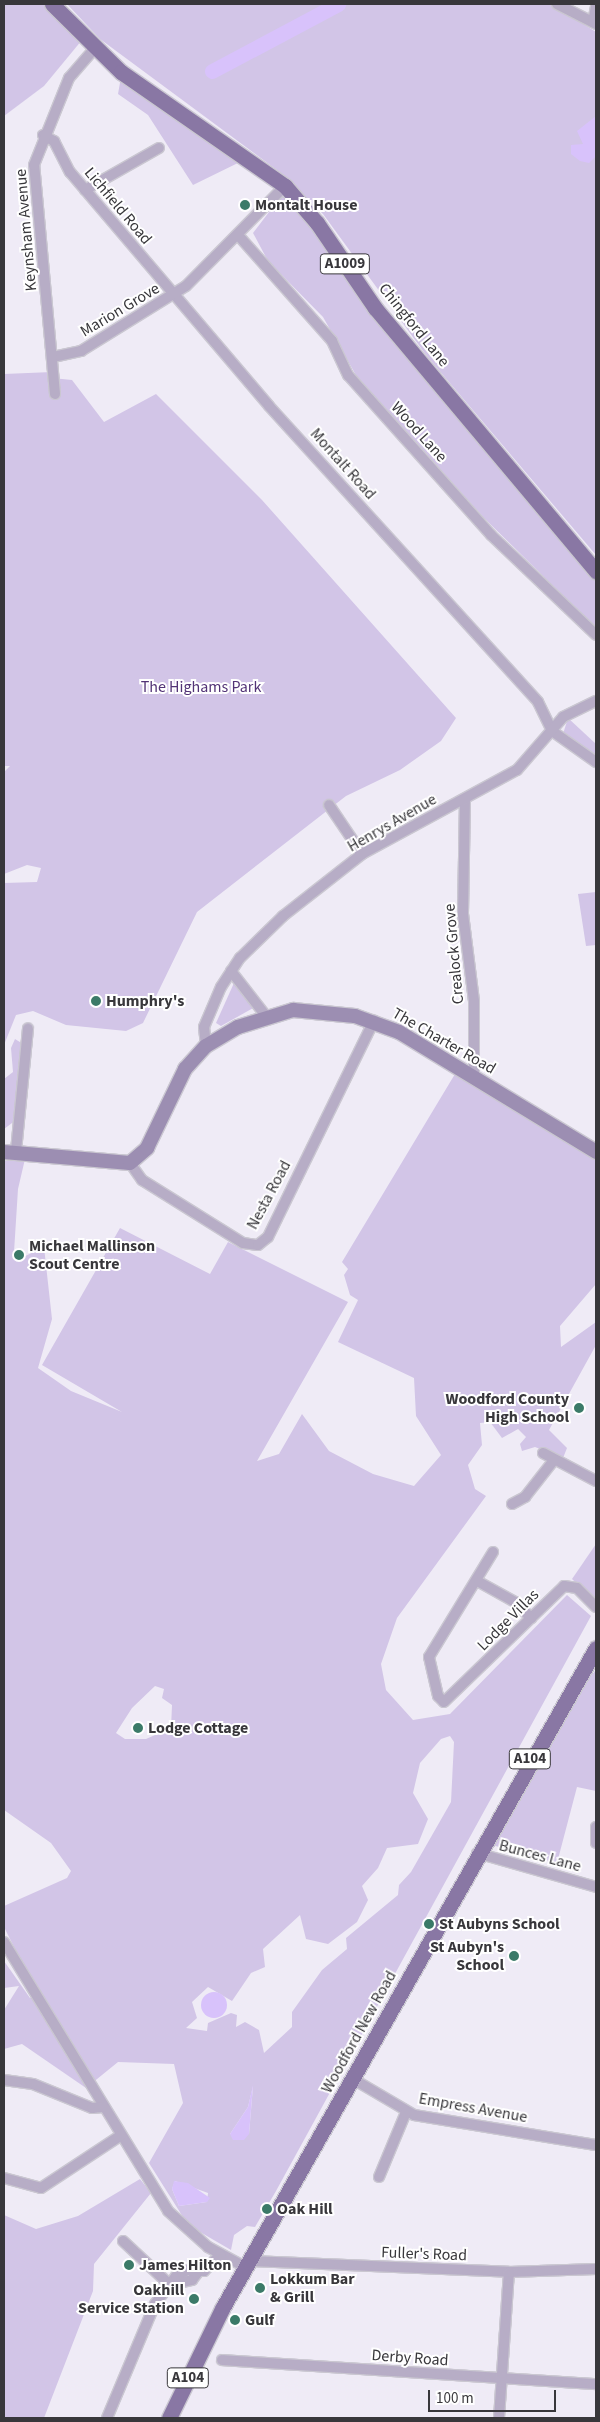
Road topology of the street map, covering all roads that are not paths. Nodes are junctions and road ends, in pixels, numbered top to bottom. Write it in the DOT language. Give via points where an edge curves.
graph roads {
  1 [pos="52,4"];
  2 [pos="557,4"];
  3 [pos="596,6"];
  4 [pos="594,23"];
  5 [pos="94,50"];
  6 [pos="44,135"];
  7 [pos="159,148"];
  8 [pos="285,186"];
  9 [pos="85,190"];
  10 [pos="238,235"];
  11 [pos="174,295"];
  12 [pos="53,357"];
  13 [pos="55,394"];
  14 [pos="596,571"];
  15 [pos="596,635"];
  16 [pos="596,701"];
  17 [pos="552,731"];
  18 [pos="596,762"];
  19 [pos="465,799"];
  20 [pos="329,805"];
  21 [pos="362,854"];
  22 [pos="232,971"];
  23 [pos="266,1016"];
  24 [pos="374,1021"];
  25 [pos="28,1029"];
  26 [pos="206,1046"];
  27 [pos="474,1077"];
  28 [pos="10,1152"];
  29 [pos="596,1152"];
  30 [pos="130,1164"];
  31 [pos="543,1453"];
  32 [pos="554,1460"];
  33 [pos="596,1481"];
  34 [pos="512,1504"];
  35 [pos="494,1552"];
  36 [pos="479,1582"];
  37 [pos="596,1607"];
  38 [pos="531,1618"];
  39 [pos="596,1648"];
  40 [pos="591,1664"];
  41 [pos="596,1827"];
  42 [pos="596,1843"];
  43 [pos="477,1852"];
  44 [pos="596,1887"];
  45 [pos="4,1942"];
  46 [pos="353,2079"];
  47 [pos="4,2080"];
  48 [pos="103,2107"];
  49 [pos="406,2112"];
  50 [pos="120,2136"];
  51 [pos="596,2144"];
  52 [pos="379,2177"];
  53 [pos="4,2178"];
  54 [pos="123,2242"];
  55 [pos="220,2255"];
  56 [pos="249,2264"];
  57 [pos="596,2269"];
  58 [pos="509,2272"];
  59 [pos="170,2285"];
  60 [pos="222,2360"];
  61 [pos="501,2379"];
  62 [pos="596,2384"];
  63 [pos="107,2418"];
  64 [pos="169,2418"];
  65 [pos="499,2418"];
  1 -- 5 [label="main road, Chingford Lane / A1009"];
  2 -- 4 [label="street"];
  3 -- 4 [label="street"];
  5 -- 6 [label="street, Keynsham Avenue" via="69,78"];
  5 -- 8 [label="main road, Chingford Lane / A1009"];
  6 -- 9 [label="street, Lichfield Road" via="54,142"];
  6 -- 12 [label="street, Keynsham Avenue" via="34,165"];
  7 -- 9 [label="street"];
  8 -- 10 [label="street"];
  8 -- 14 [label="main road, Chingford Lane / A1009" via="317,223 375,308"];
  9 -- 11 [label="street, Lichfield Road"];
  10 -- 11 [label="street"];
  10 -- 15 [label="street, Wood Lane" via="332,341 348,375 485,529"];
  11 -- 12 [label="street, Marion Grove" via="81,351"];
  11 -- 17 [label="street, Montalt Road" via="538,702"];
  12 -- 13 [label="street, Keynsham Avenue"];
  16 -- 17 [label="street" via="572,709"];
  17 -- 18 [label="street"];
  17 -- 19 [label="street, Henrys Avenue" via="517,770"];
  19 -- 21 [label="street, Henrys Avenue"];
  19 -- 27 [label="street, Crealock Grove" via="463,914 474,1001"];
  20 -- 21 [label="street"];
  21 -- 22 [label="street, Henrys Avenue" via="283,916"];
  22 -- 23 [label="street"];
  22 -- 26 [label="street, Henrys Avenue" via="204,1027"];
  23 -- 24 [label="street, The Charter Road" via="293,1010 335,1012"];
  23 -- 26 [label="street, The Charter Road"];
  24 -- 27 [label="street, The Charter Road"];
  24 -- 30 [label="street, Nesta Road" via="268,1236 258,1245 243,1242 142,1180"];
  25 -- 28 [label="street"];
  26 -- 30 [label="street, The Charter Road" via="185,1069 147,1148"];
  27 -- 29 [label="street, The Charter Road"];
  28 -- 30 [label="street"];
  31 -- 32 [label="street"];
  32 -- 33 [label="street"];
  32 -- 34 [label="street" via="525,1497"];
  35 -- 36 [label="street"];
  36 -- 38 [label="street" via="515,1602"];
  36 -- 38 [label="street, Lodge Villas" via="429,1657 438,1696 444,1702"];
  37 -- 38 [label="street, Lodge Villas" via="568,1585"];
  39 -- 40 [label="main road, Woodford New Road / A104"];
  40 -- 43 [label="main road, Woodford New Road / A104"];
  41 -- 42 [label="street"];
  43 -- 44 [label="street, Bunces Lane"];
  43 -- 46 [label="main road, Woodford New Road / A104"];
  45 -- 48 [label="street"];
  46 -- 49 [label="street, Empress Avenue"];
  46 -- 56 [label="main road, Woodford New Road / A104"];
  47 -- 48 [label="street" via="33,2084 92,2108"];
  48 -- 50 [label="street"];
  49 -- 51 [label="street, Empress Avenue"];
  49 -- 52 [label="street"];
  50 -- 53 [label="street" via="41,2188"];
  50 -- 55 [label="street" via="168,2211"];
  54 -- 59 [label="street"];
  55 -- 56 [label="street"];
  55 -- 59 [label="street" via="198,2272 188,2270"];
  56 -- 58 [label="street, Fuller's Road"];
  56 -- 64 [label="main road, Woodford New Road / A104"];
  57 -- 58 [label="street, Fuller's Road"];
  58 -- 61 [label="street"];
  59 -- 63 [label="street" via="155,2304"];
  60 -- 61 [label="street, Derby Road"];
  61 -- 62 [label="street, Derby Road"];
  61 -- 65 [label="street"];
}
